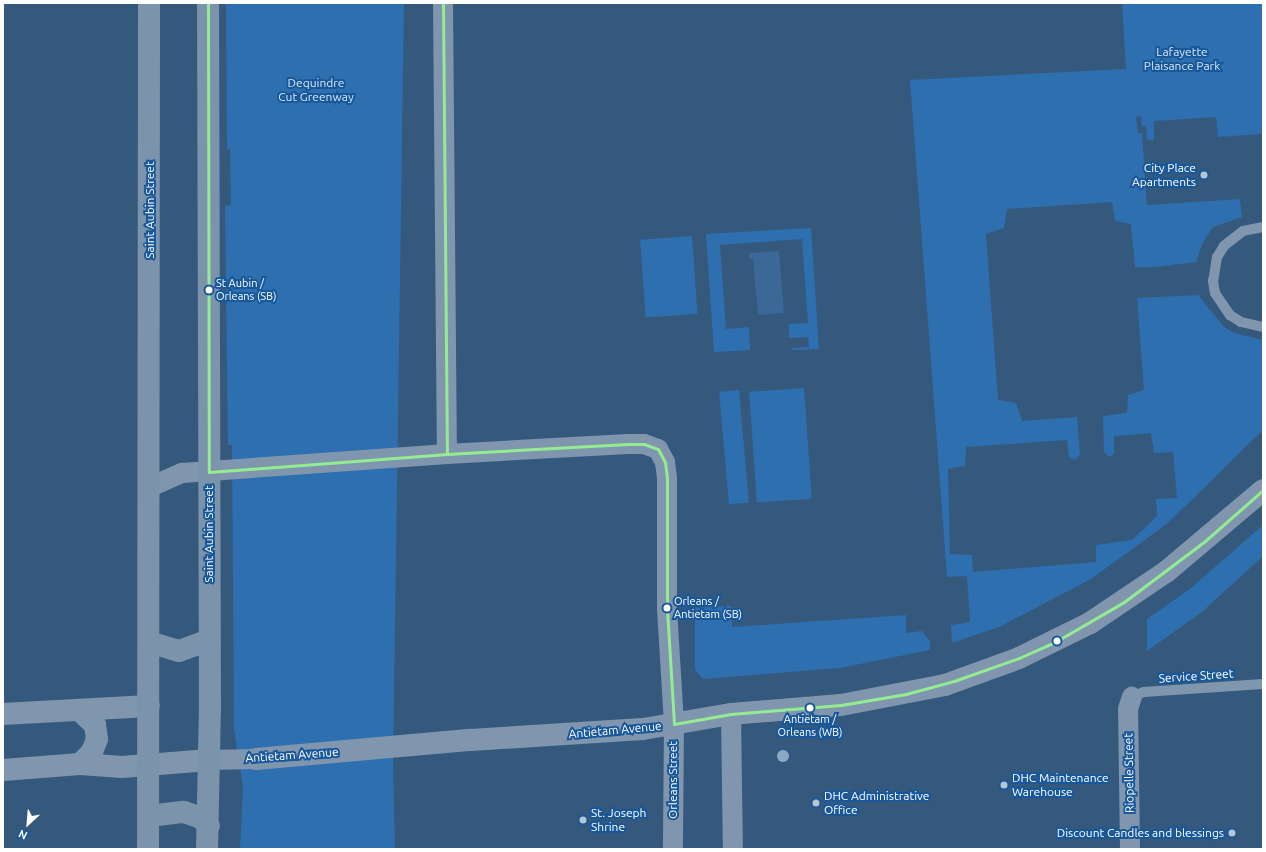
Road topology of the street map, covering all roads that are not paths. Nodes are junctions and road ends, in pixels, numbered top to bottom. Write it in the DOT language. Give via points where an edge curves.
graph roads {
  1 [pos="150,3"];
  2 [pos="208,3"];
  3 [pos="443,3"];
  4 [pos="1263,228"];
  5 [pos="1263,327"];
  6 [pos="447,454"];
  7 [pos="209,472"];
  8 [pos="150,487"];
  9 [pos="1263,490"];
  10 [pos="209,640"];
  11 [pos="149,642"];
  12 [pos="1263,684"];
  13 [pos="1132,697"];
  14 [pos="149,706"];
  15 [pos="79,710"];
  16 [pos="3,714"];
  17 [pos="731,714"];
  18 [pos="674,724"];
  19 [pos="256,759"];
  20 [pos="209,760"];
  21 [pos="80,764"];
  22 [pos="150,765"];
  23 [pos="3,770"];
  24 [pos="149,816"];
  25 [pos="209,826"];
  26 [pos="148,849"];
  27 [pos="207,849"];
  28 [pos="673,849"];
  29 [pos="733,849"];
  30 [pos="1130,849"];
  1 -- 8 [label="main road, Saint Aubin Street"];
  2 -- 7 [label="main road, Saint Aubin Street"];
  3 -- 6 [label="street"];
  4 -- 5 [label="lane" via="1243,231 1224,246 1217,256 1213,281 1215,294 1230,315 1241,322"];
  6 -- 7 [label="street"];
  6 -- 18 [label="street, Orleans Street" via="628,444 644,444 658,449 666,462 667,479 667,609"];
  7 -- 8 [label="street" via="182,474"];
  7 -- 10 [label="main road, Saint Aubin Street"];
  8 -- 11 [label="main road, Saint Aubin Street"];
  9 -- 17 [label="street, Antietam Avenue" via="1205,541 1124,602 1055,642 1019,658 961,679 906,694 841,705"];
  10 -- 11 [label="main road" via="179,651"];
  10 -- 20 [label="main road, Saint Aubin Street"];
  11 -- 14 [label="main road, Saint Aubin Street"];
  12 -- 13 [label="lane, Service Street" via="1144,692"];
  13 -- 30 [label="street, Riopelle Street" via="1128,708"];
  14 -- 15 [label="street"];
  14 -- 22 [label="main road, Saint Aubin Street"];
  15 -- 16 [label="street"];
  15 -- 21 [label="street" via="95,725 97,739 92,752"];
  17 -- 18 [label="street, Antietam Avenue"];
  17 -- 29 [label="street"];
  18 -- 19 [label="street, Antietam Avenue" via="643,730"];
  18 -- 28 [label="street, Orleans Street"];
  19 -- 20 [label="street, Antietam Avenue"];
  20 -- 22 [label="street, Antietam Avenue"];
  20 -- 25 [label="main road, Saint Aubin Street"];
  21 -- 22 [label="street, Antietam Avenue" via="122,767"];
  21 -- 23 [label="street, Antietam Avenue"];
  22 -- 24 [label="main road, Saint Aubin Street"];
  24 -- 25 [label="main road" via="184,812 202,818"];
  24 -- 26 [label="main road, Saint Aubin Street"];
  25 -- 27 [label="main road, Saint Aubin Street"];
}
